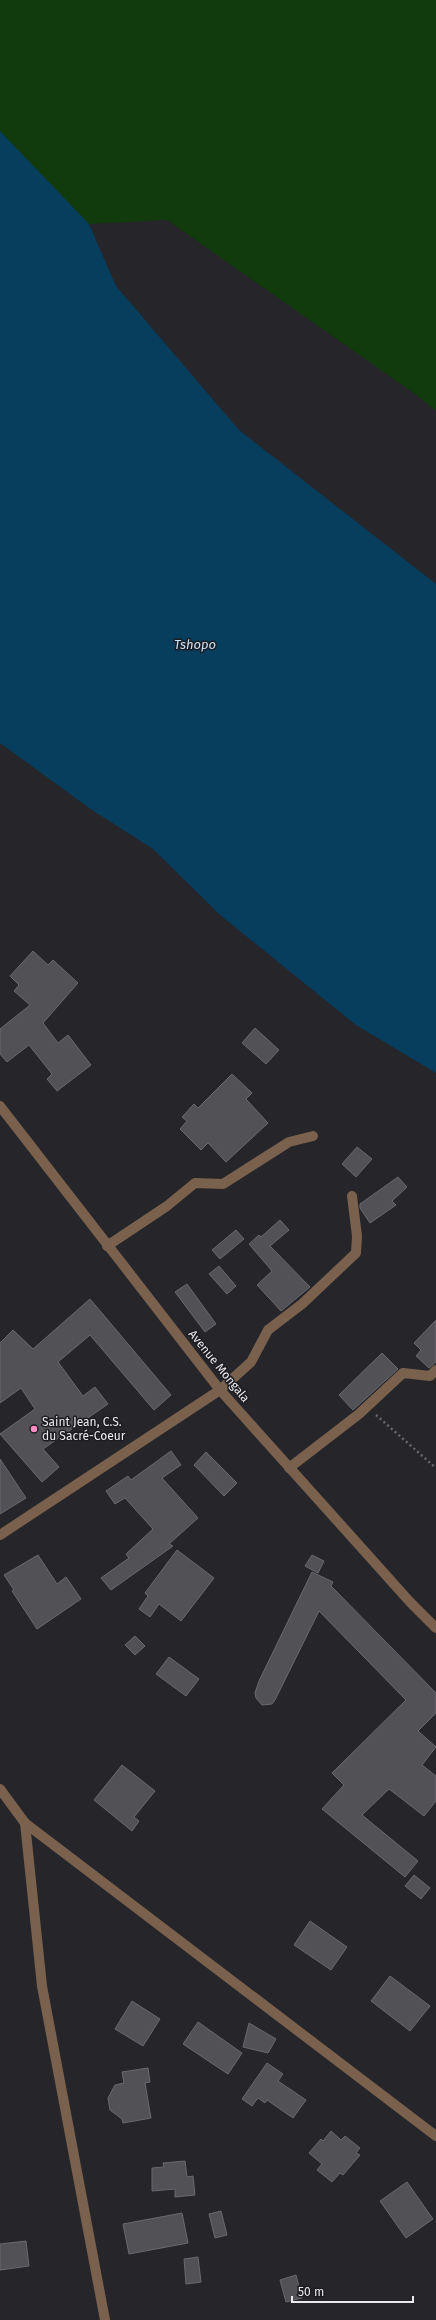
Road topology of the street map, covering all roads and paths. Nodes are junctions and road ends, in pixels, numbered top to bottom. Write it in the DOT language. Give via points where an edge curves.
graph roads {
  1 [pos="0,1106"];
  2 [pos="313,1136"];
  3 [pos="352,1196"];
  4 [pos="107,1246"];
  5 [pos="436,1370"];
  6 [pos="220,1390"];
  7 [pos="367,1407"];
  8 [pos="288,1468"];
  9 [pos="436,1468"];
  10 [pos="0,1535"];
  11 [pos="436,1628"];
  12 [pos="0,1789"];
  13 [pos="25,1823"];
  14 [pos="436,2136"];
  15 [pos="104,2320"];
  1 -- 4 [label="street, Avenue Mongala"];
  2 -- 4 [label="street" via="289,1142 223,1184 195,1183 167,1206"];
  3 -- 6 [label="street" via="357,1236 356,1254 302,1304 268,1330 251,1362"];
  4 -- 6 [label="street, Avenue Mongala"];
  5 -- 7 [label="street" via="430,1376 403,1373"];
  6 -- 8 [label="street, Avenue Mongala"];
  6 -- 10 [label="street"];
  7 -- 8 [label="street"];
  7 -- 9 [label="path"];
  8 -- 11 [label="street, Avenue Mongala"];
  12 -- 13 [label="street"];
  13 -- 14 [label="street"];
  13 -- 15 [label="street" via="42,1986"];
}
